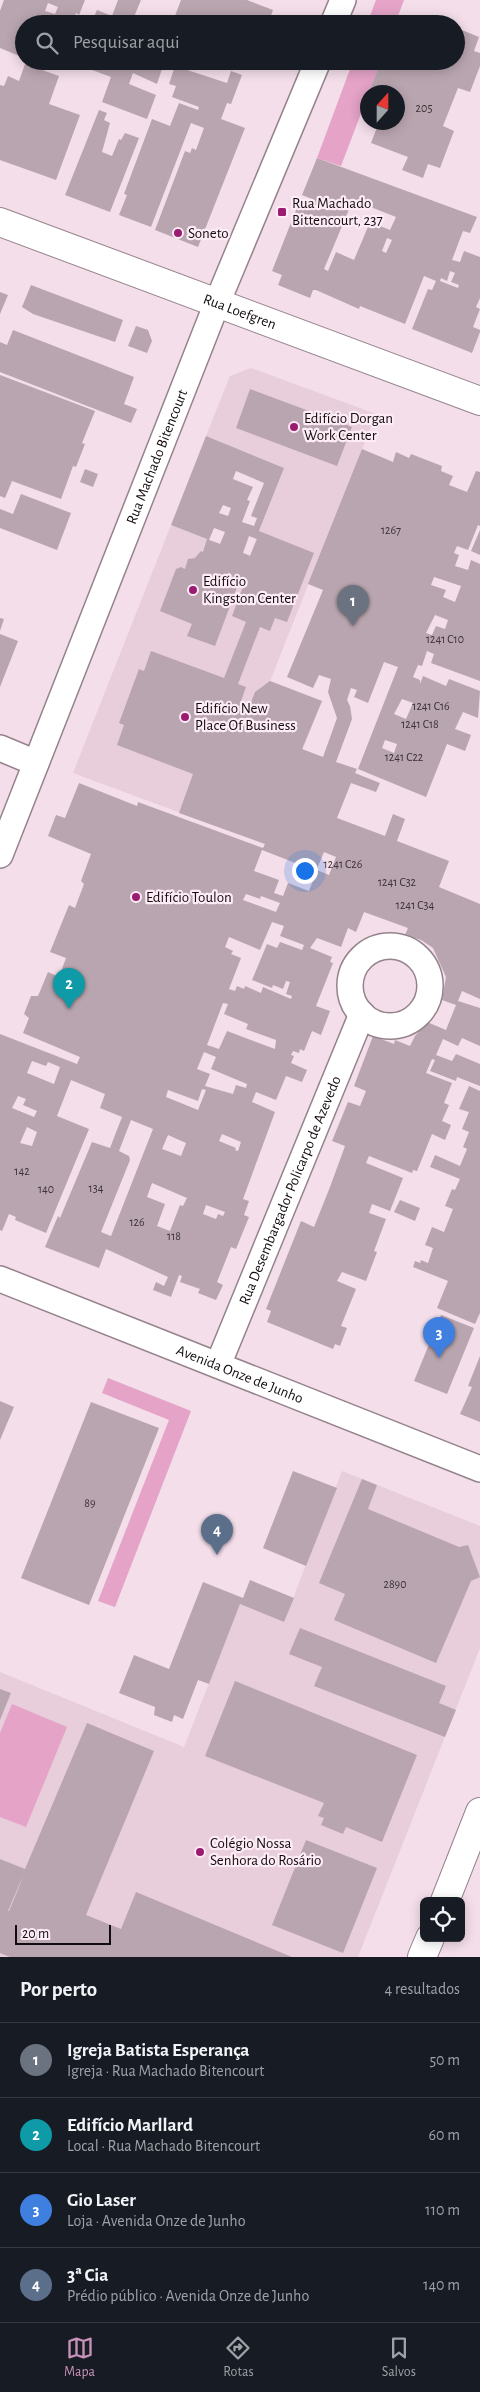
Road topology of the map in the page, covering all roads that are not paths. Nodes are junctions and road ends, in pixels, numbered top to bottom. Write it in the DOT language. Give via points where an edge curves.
graph roads {
  1 [pos="343,0"];
  2 [pos="337,15"];
  3 [pos="314,70"];
  4 [pos="0,222"];
  5 [pos="216,303"];
  6 [pos="480,401"];
  7 [pos="0,748"];
  8 [pos="36,763"];
  9 [pos="0,855"];
  10 [pos="362,1014"];
  11 [pos="0,1279"];
  12 [pos="218,1365"];
  13 [pos="480,1469"];
  14 [pos="480,1812"];
  15 [pos="446,1897"];
  16 [pos="428,1942"];
  17 [pos="422,1957"];
  1 -- 2 [label="street"];
  3 -- 5 [label="street, Rua Machado Bitencourt"];
  4 -- 5 [label="street, Rua Loefgren"];
  5 -- 6 [label="street, Rua Loefgren"];
  5 -- 8 [label="street, Rua Machado Bitencourt"];
  7 -- 8 [label="street"];
  8 -- 9 [label="street, Rua Machado Bitencourt"];
  10 -- 12 [label="street, Rua Desembargador Policarpo de Azevedo"];
  11 -- 12 [label="street, Avenida Onze de Junho"];
  12 -- 13 [label="street, Avenida Onze de Junho"];
  14 -- 15 [label="street"];
  16 -- 17 [label="street"];
}
